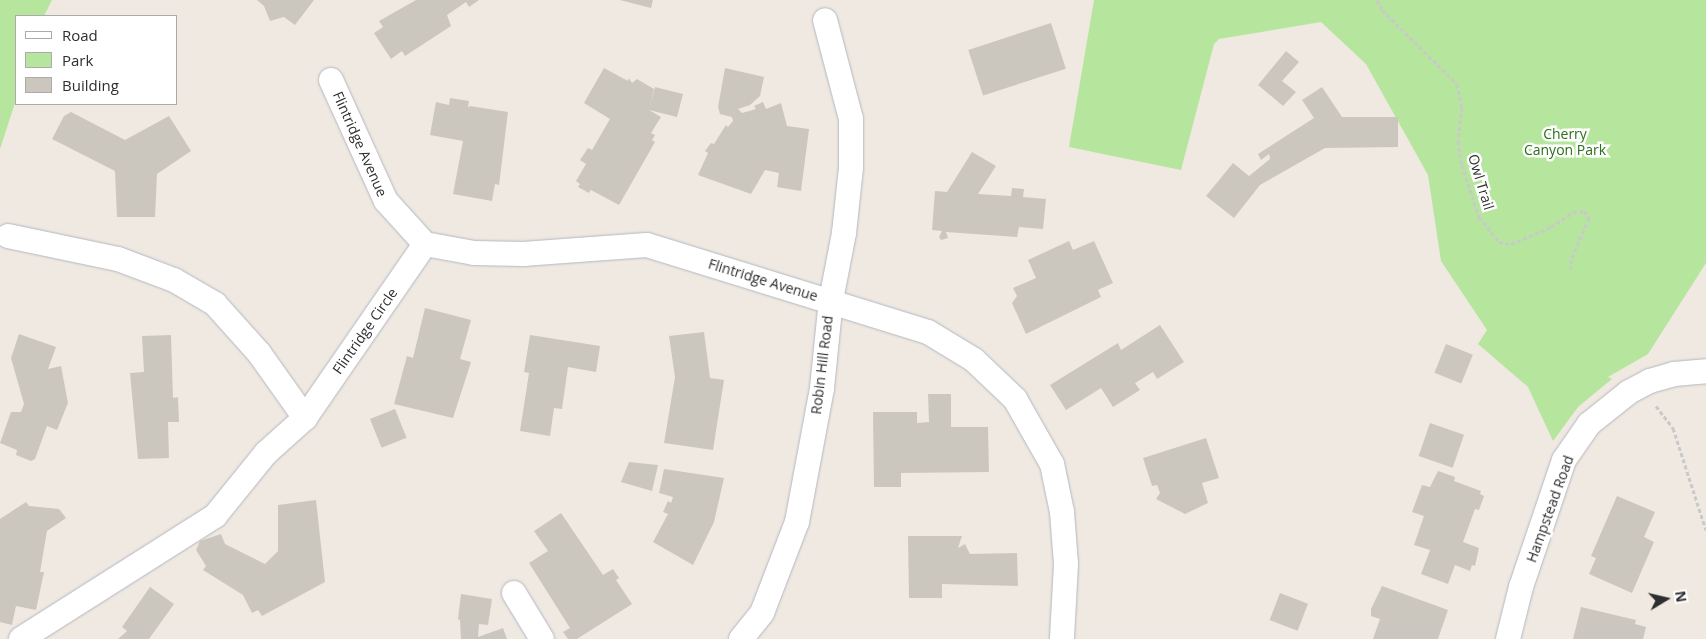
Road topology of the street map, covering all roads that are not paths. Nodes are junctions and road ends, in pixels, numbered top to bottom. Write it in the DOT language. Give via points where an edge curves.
graph roads {
  1 [pos="825,20"];
  2 [pos="331,80"];
  3 [pos="8,236"];
  4 [pos="425,244"];
  5 [pos="830,300"];
  6 [pos="1706,371"];
  7 [pos="305,418"];
  8 [pos="514,593"];
  9 [pos="22,639"];
  10 [pos="542,639"];
  11 [pos="741,639"];
  12 [pos="1062,639"];
  13 [pos="1508,639"];
  1 -- 5 [label="street, Robin Hill Road" via="852,119 852,168 844,233"];
  2 -- 4 [label="street, Flintridge Avenue" via="386,202"];
  3 -- 7 [label="street" via="118,259 174,280 215,304 259,353"];
  4 -- 5 [label="street, Flintridge Avenue" via="474,253 513,254 647,245"];
  4 -- 7 [label="street, Flintridge Circle"];
  5 -- 11 [label="street, Robin Hill Road" via="822,388 797,522 762,613"];
  5 -- 12 [label="street, Flintridge Avenue" via="928,332 974,360 1020,406 1052,464 1062,512 1066,564"];
  6 -- 13 [label="street, Hampstead Road" via="1674,374 1650,381 1629,392 1589,424 1564,460"];
  7 -- 9 [label="street, Flintridge Circle" via="266,453 215,516"];
  8 -- 10 [label="street"];
}
